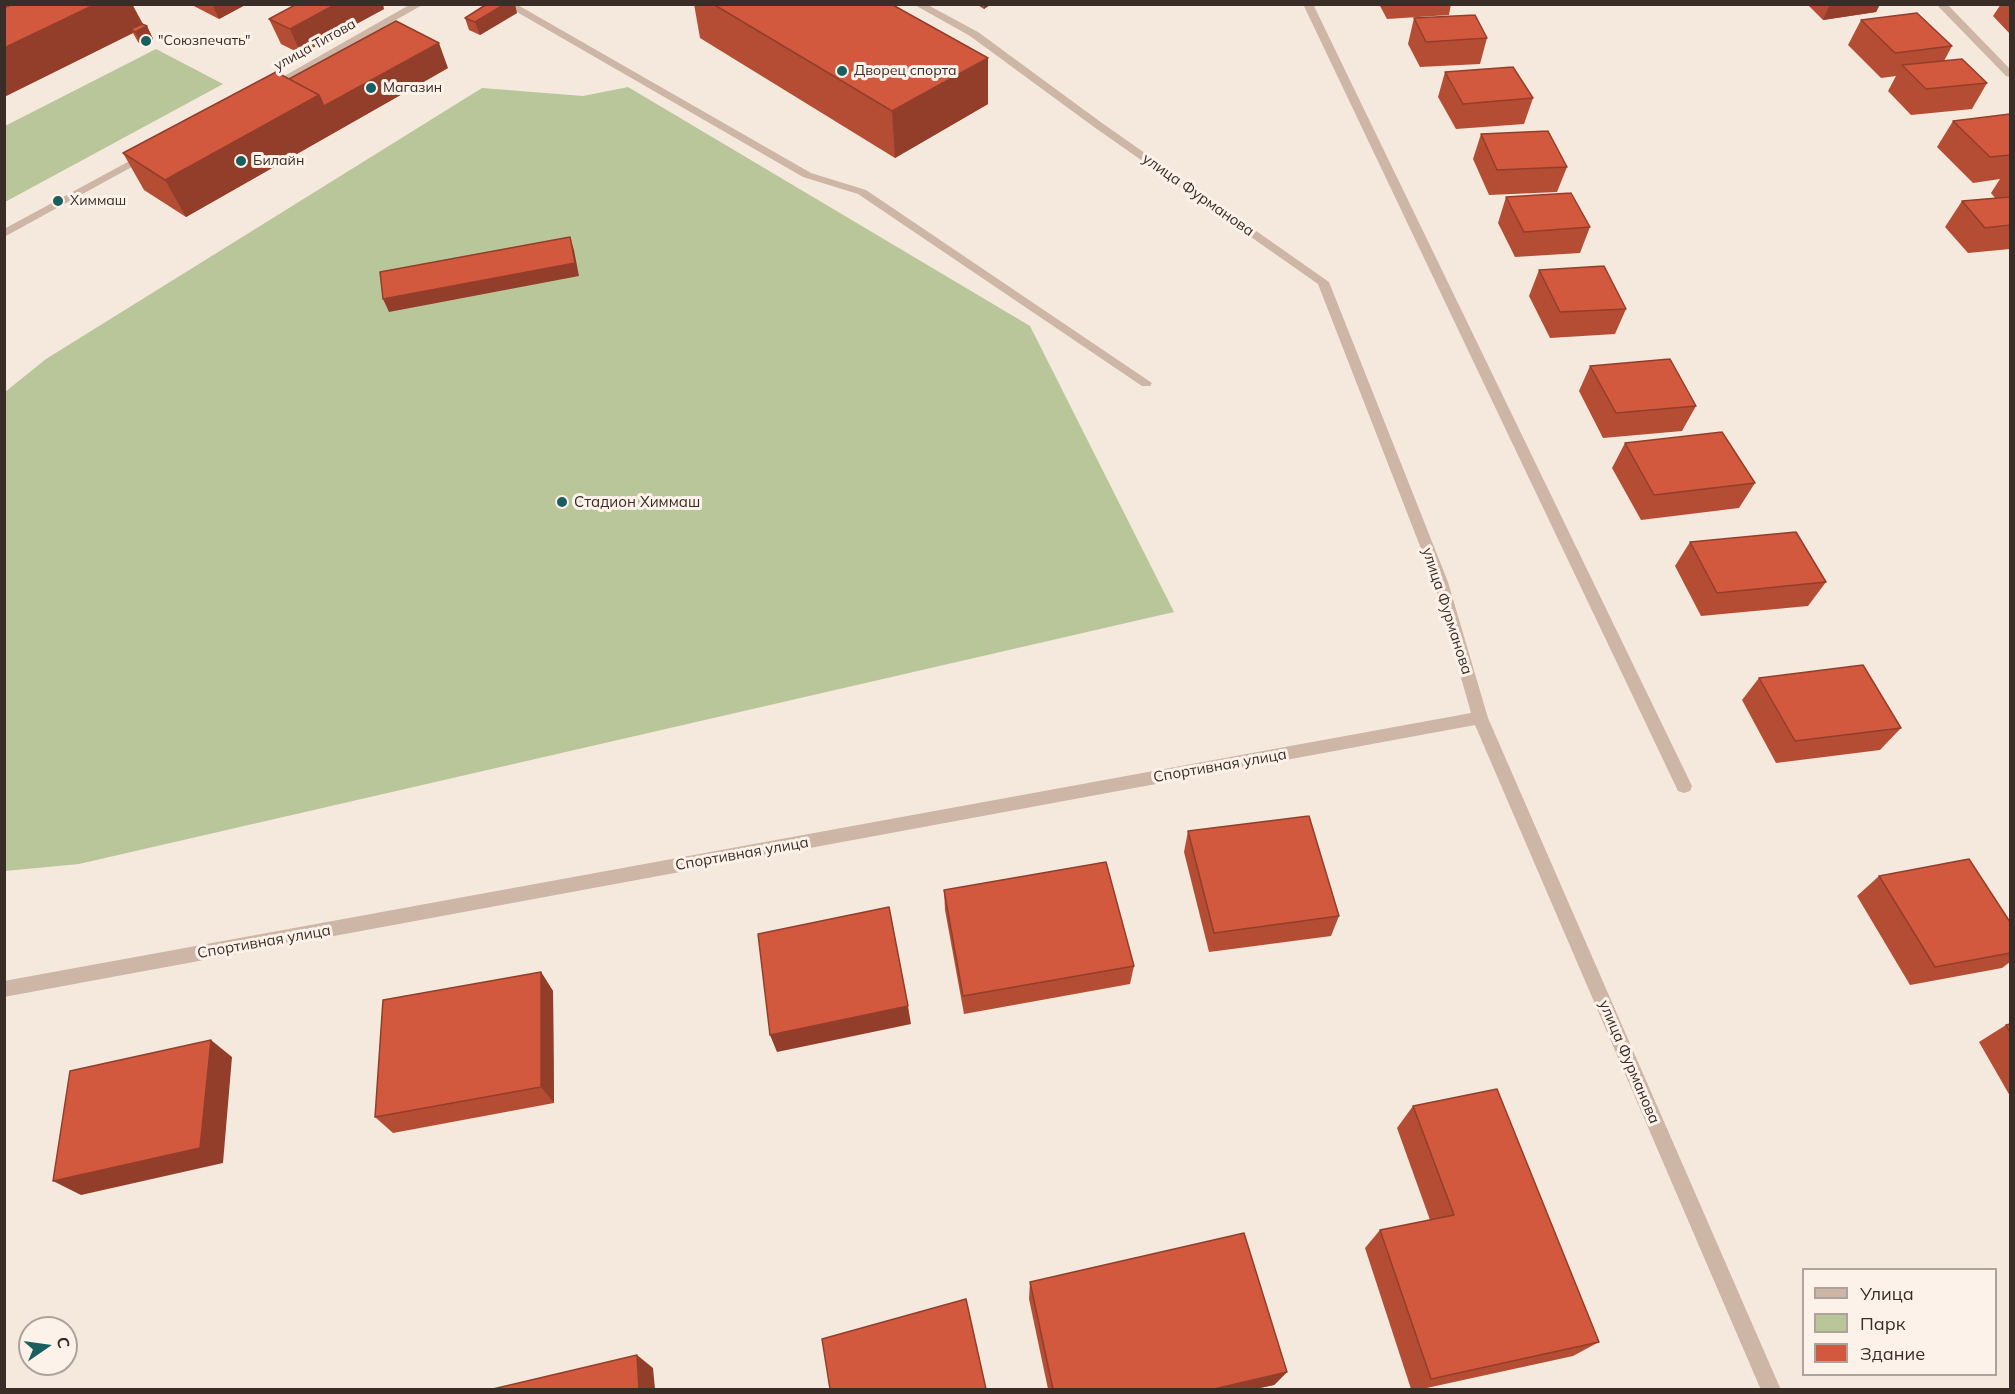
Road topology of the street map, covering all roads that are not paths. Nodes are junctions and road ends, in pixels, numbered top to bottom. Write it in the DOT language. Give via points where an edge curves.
graph roads {
  1 [pos="419,4"];
  2 [pos="508,4"];
  3 [pos="918,4"];
  4 [pos="1308,4"];
  5 [pos="1941,4"];
  6 [pos="2010,74"];
  7 [pos="264,90"];
  8 [pos="160,148"];
  9 [pos="4,234"];
  10 [pos="1146,384"];
  11 [pos="1480,718"];
  12 [pos="1684,786"];
  13 [pos="4,989"];
  14 [pos="1771,1389"];
  1 -- 7 [label="street, улица Титова"];
  2 -- 10 [label="street" via="807,176 862,192"];
  3 -- 11 [label="street, улица Фурманова" via="974,34 1323,282 1441,582"];
  4 -- 12 [label="street"];
  5 -- 6 [label="street"];
  8 -- 9 [label="street"];
  11 -- 13 [label="street, Спортивная улица"];
  11 -- 14 [label="street, улица Фурманова"];
}
